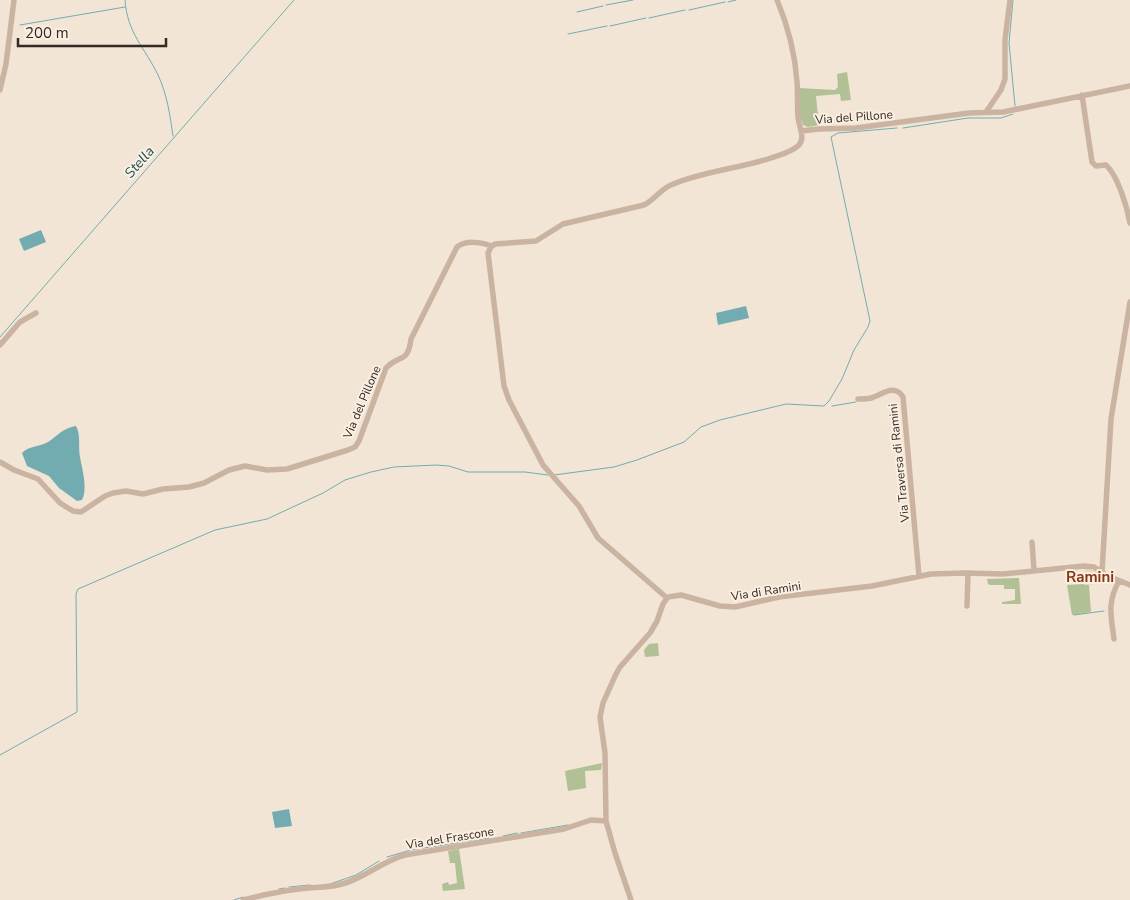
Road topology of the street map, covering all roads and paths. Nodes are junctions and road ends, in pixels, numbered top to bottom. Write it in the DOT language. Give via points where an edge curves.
graph roads {
  1 [pos="14,0"];
  2 [pos="777,0"];
  3 [pos="1010,0"];
  4 [pos="1130,86"];
  5 [pos="0,90"];
  6 [pos="1082,95"];
  7 [pos="986,112"];
  8 [pos="801,131"];
  9 [pos="1130,223"];
  10 [pos="492,246"];
  11 [pos="1130,302"];
  12 [pos="36,314"];
  13 [pos="0,345"];
  14 [pos="858,399"];
  15 [pos="0,462"];
  16 [pos="1032,542"];
  17 [pos="1034,570"];
  18 [pos="1102,572"];
  19 [pos="968,573"];
  20 [pos="920,576"];
  21 [pos="1119,581"];
  22 [pos="1130,585"];
  23 [pos="666,598"];
  24 [pos="967,606"];
  25 [pos="1114,639"];
  26 [pos="606,821"];
  27 [pos="243,900"];
  28 [pos="631,900"];
  1 -- 5 [label="street"];
  2 -- 8 [label="street" via="795,59 797,115"];
  3 -- 7 [label="street" via="1004,79 1000,92"];
  4 -- 6 [label="street, Via del Pillone"];
  6 -- 7 [label="street, Via del Pillone" via="1009,111"];
  6 -- 9 [label="street" via="1092,162 1096,166 1106,165 1111,171"];
  7 -- 8 [label="street, Via del Pillone" via="877,126"];
  8 -- 10 [label="street, Via del Pillone" via="799,145 782,154 707,172 666,187 644,205 563,224 536,241"];
  10 -- 15 [label="street, Via del Pillone" via="471,243 457,247 411,339 410,350 404,358 386,368 355,447 287,469 241,467 189,487 143,494 113,493 81,512 60,503 38,479"];
  10 -- 23 [label="street" via="488,258 504,386 521,423 546,469 579,506 600,540"];
  11 -- 18 [label="street" via="1111,419"];
  12 -- 13 [label="street" via="20,322"];
  14 -- 20 [label="street, Via Traversa di Ramini" via="872,398 892,390 903,397"];
  16 -- 17 [label="street"];
  17 -- 18 [label="street, Via di Ramini" via="1084,566"];
  17 -- 19 [label="street, Via di Ramini" via="1003,574"];
  18 -- 21 [label="street, Via di Ramini"];
  19 -- 20 [label="street, Via di Ramini"];
  19 -- 24 [label="street"];
  20 -- 23 [label="street, Via di Ramini" via="872,586 776,597 738,607 720,606 681,595"];
  21 -- 22 [label="street, Via di Ramini"];
  21 -- 25 [label="street" via="1110,606"];
  23 -- 26 [label="street" via="650,633 620,666 601,709 600,723 606,753"];
  26 -- 27 [label="street, Via del Frascone" via="591,820 564,829 405,855 384,862 345,883"];
  26 -- 28 [label="street"];
}
